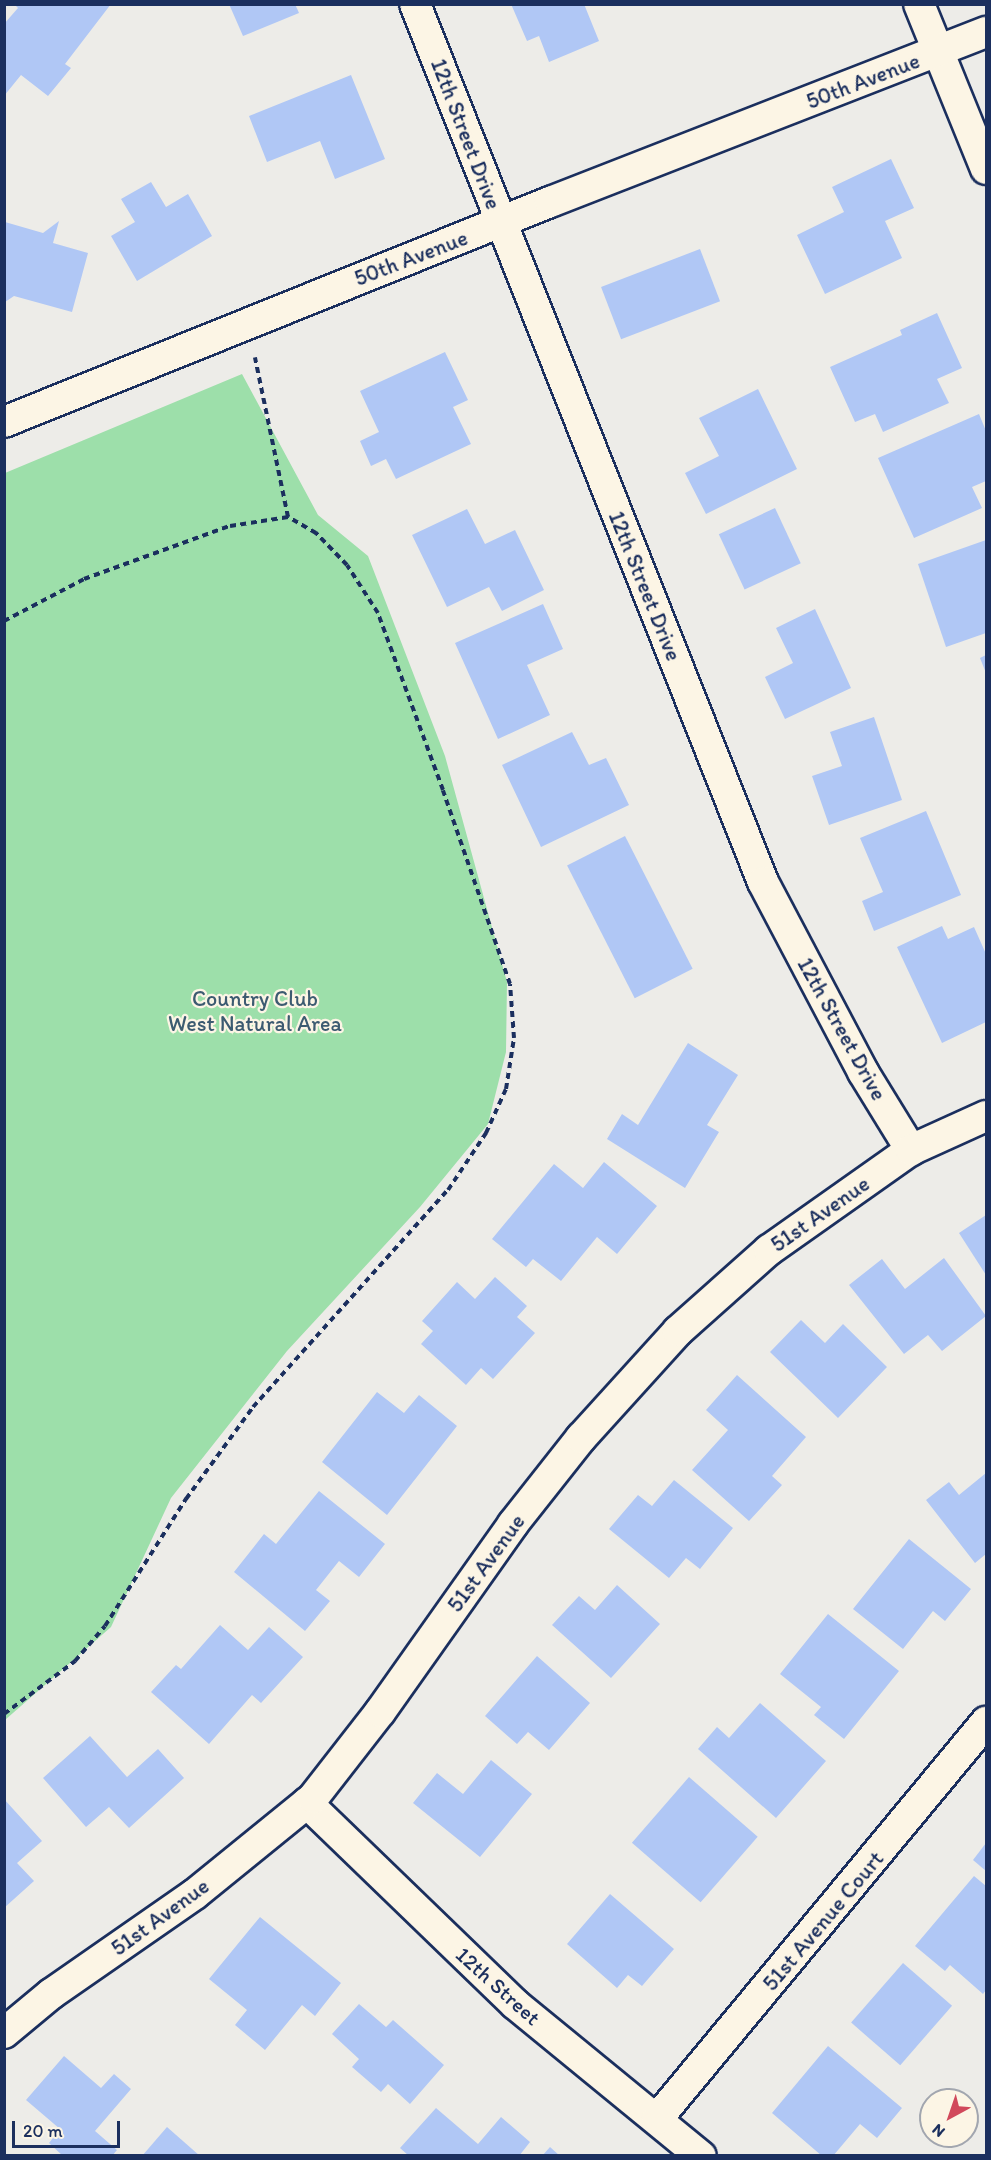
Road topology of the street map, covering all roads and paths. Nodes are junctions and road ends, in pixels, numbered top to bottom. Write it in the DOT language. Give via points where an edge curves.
graph roads {
  1 [pos="415,4"];
  2 [pos="919,4"];
  3 [pos="987,32"];
  4 [pos="939,52"];
  5 [pos="987,169"];
  6 [pos="501,223"];
  7 [pos="248,322"];
  8 [pos="4,422"];
  9 [pos="288,518"];
  10 [pos="4,621"];
  11 [pos="987,1116"];
  12 [pos="911,1150"];
  13 [pos="4,1714"];
  14 [pos="987,1722"];
  15 [pos="307,1803"];
  16 [pos="4,2033"];
  17 [pos="657,2119"];
  18 [pos="701,2156"];
  1 -- 6 [label="street, 12th Street Drive"];
  2 -- 4 [label="street"];
  3 -- 4 [label="street, 50th Avenue"];
  4 -- 5 [label="street"];
  4 -- 6 [label="street, 50th Avenue"];
  6 -- 7 [label="street, 50th Avenue"];
  6 -- 12 [label="street, 12th Street Drive" via="763,882 863,1072"];
  7 -- 8 [label="street, 50th Avenue"];
  7 -- 9 [label="path"];
  9 -- 10 [label="path" via="230,525 84,579"];
  9 -- 13 [label="path" via="316,533 347,565 378,613 510,984 514,1038 506,1089 486,1133 448,1190 253,1407 186,1499 105,1626 75,1661"];
  11 -- 12 [label="street, 51st Avenue"];
  12 -- 15 [label="street, 51st Avenue" via="769,1250 678,1331 581,1438 513,1524 380,1712"];
  14 -- 17 [label="street, 51st Avenue Court"];
  15 -- 16 [label="street, 51st Avenue" via="195,1894 51,1994"];
  15 -- 17 [label="street, 12th Street" via="515,2004"];
  17 -- 18 [label="street, 12th Street"];
}
